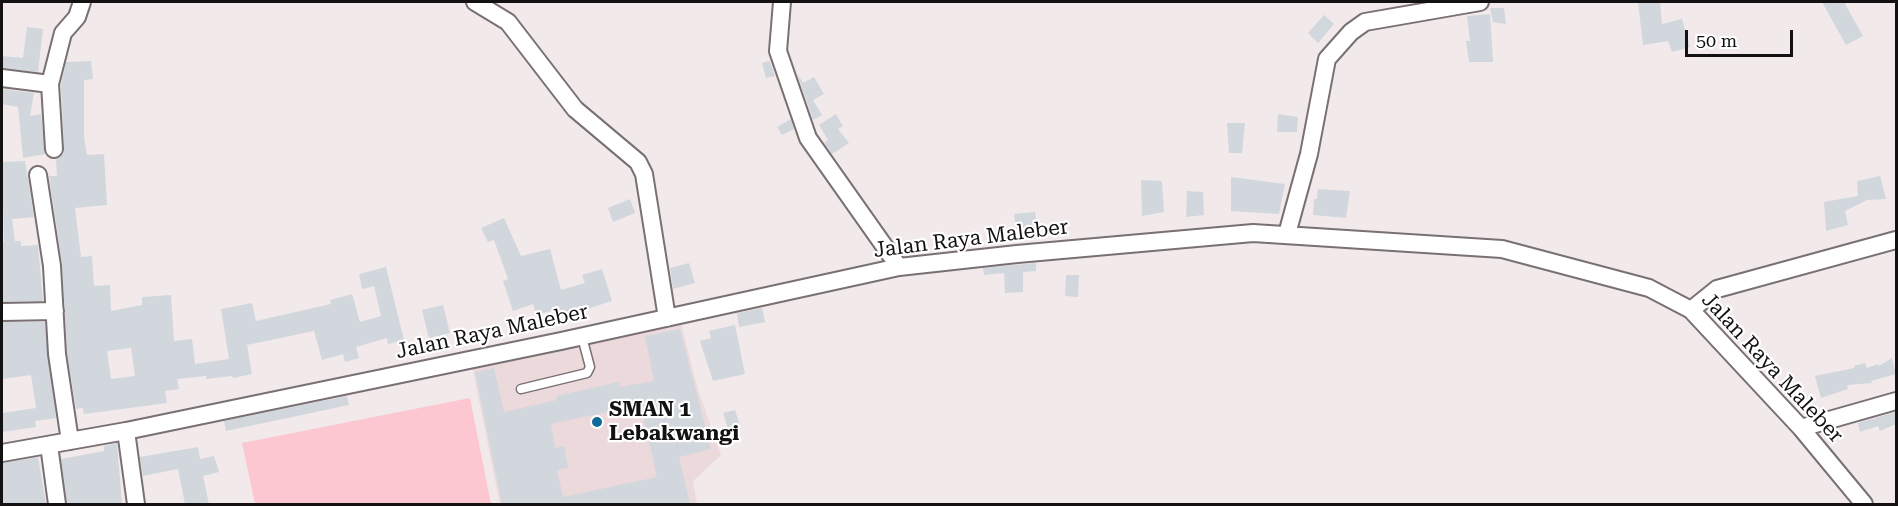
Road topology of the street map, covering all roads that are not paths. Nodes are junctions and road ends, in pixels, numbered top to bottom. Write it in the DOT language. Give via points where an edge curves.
graph roads {
  1 [pos="82,2"];
  2 [pos="475,2"];
  3 [pos="782,2"];
  4 [pos="1480,2"];
  5 [pos="2,78"];
  6 [pos="50,84"];
  7 [pos="54,149"];
  8 [pos="38,176"];
  9 [pos="1287,234"];
  10 [pos="1896,240"];
  11 [pos="899,267"];
  12 [pos="1691,310"];
  13 [pos="55,311"];
  14 [pos="2,312"];
  15 [pos="667,318"];
  16 [pos="582,337"];
  17 [pos="521,389"];
  18 [pos="1896,401"];
  19 [pos="1801,428"];
  20 [pos="126,431"];
  21 [pos="70,441"];
  22 [pos="49,445"];
  23 [pos="2,453"];
  24 [pos="57,504"];
  25 [pos="136,504"];
  26 [pos="1864,504"];
  1 -- 6 [label="street" via="77,17 63,33"];
  2 -- 15 [label="street" via="508,22 575,109 638,162 644,174"];
  3 -- 11 [label="street" via="778,51 808,138"];
  4 -- 9 [label="street" via="1365,22 1327,59 1309,154"];
  5 -- 6 [label="street"];
  6 -- 7 [label="street"];
  8 -- 13 [label="street"];
  9 -- 11 [label="street, Jalan Raya Maleber" via="1241,234"];
  9 -- 12 [label="street, Jalan Raya Maleber" via="1502,249 1649,288"];
  10 -- 12 [label="street" via="1717,290"];
  11 -- 15 [label="street, Jalan Raya Maleber"];
  12 -- 19 [label="street, Jalan Raya Maleber"];
  13 -- 14 [label="street"];
  13 -- 21 [label="street"];
  15 -- 16 [label="street, Jalan Raya Maleber"];
  16 -- 17 [label="lane" via="590,367 587,373"];
  16 -- 20 [label="street, Jalan Raya Maleber"];
  18 -- 19 [label="street"];
  19 -- 26 [label="street, Jalan Raya Maleber"];
  20 -- 21 [label="street, Jalan Raya Maleber"];
  20 -- 25 [label="street"];
  21 -- 22 [label="street, Jalan Raya Maleber"];
  22 -- 23 [label="street, Jalan Raya Maleber"];
  22 -- 24 [label="street"];
}
